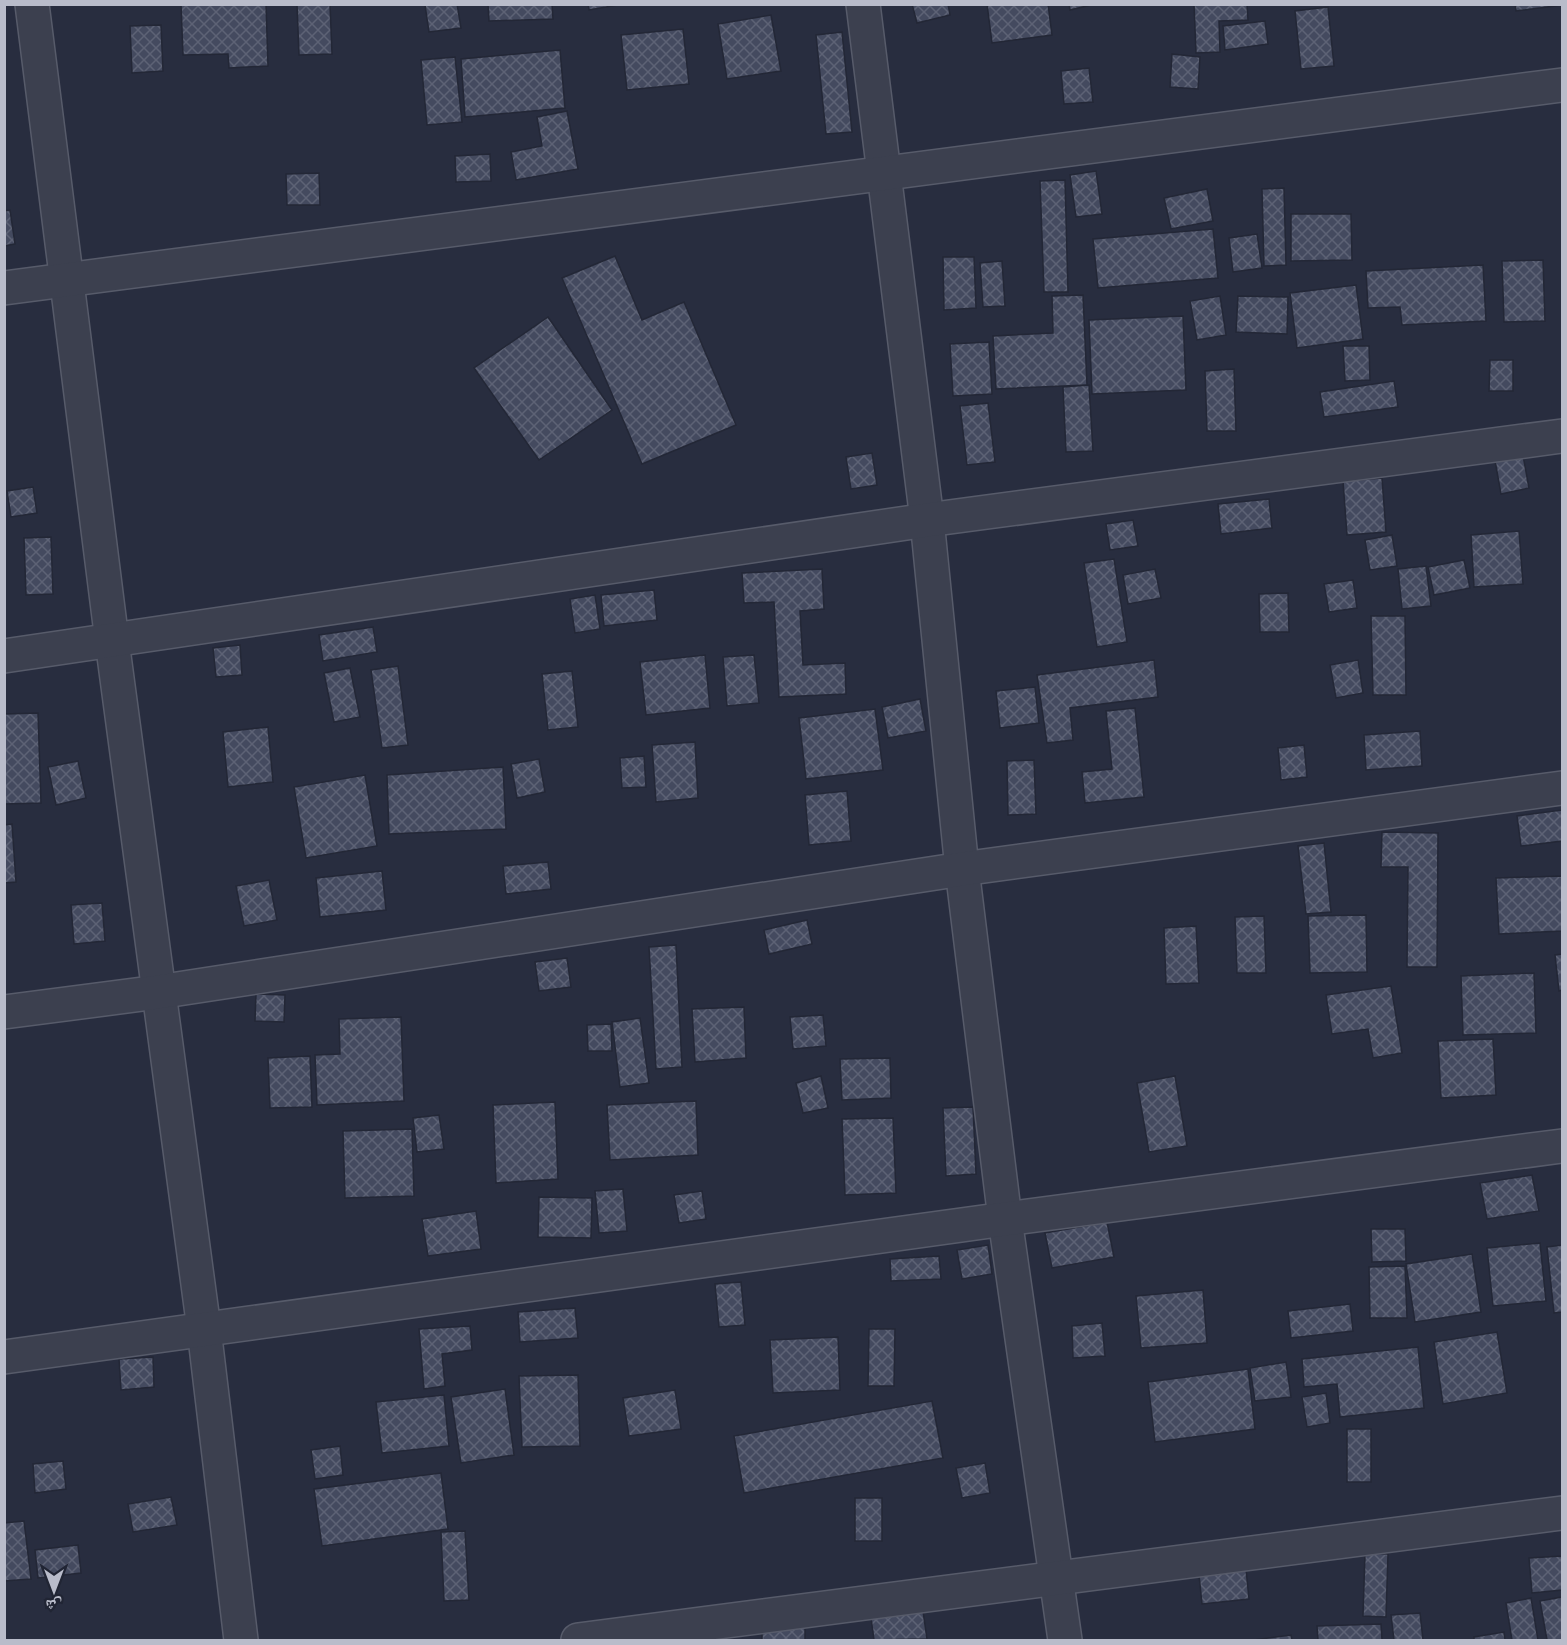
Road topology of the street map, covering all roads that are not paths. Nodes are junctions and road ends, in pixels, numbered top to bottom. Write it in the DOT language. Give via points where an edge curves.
graph roads {
  1 [pos="32,4"];
  2 [pos="863,4"];
  3 [pos="1563,85"];
  4 [pos="886,172"];
  5 [pos="67,280"];
  6 [pos="4,288"];
  7 [pos="1563,436"];
  8 [pos="927,520"];
  9 [pos="112,642"];
  10 [pos="4,656"];
  11 [pos="1563,788"];
  12 [pos="962,869"];
  13 [pos="158,992"];
  14 [pos="4,1012"];
  15 [pos="1563,1146"];
  16 [pos="1005,1219"];
  17 [pos="204,1329"];
  18 [pos="4,1357"];
  19 [pos="1563,1513"];
  20 [pos="1055,1579"];
  21 [pos="241,1641"];
  22 [pos="578,1641"];
  23 [pos="1065,1641"];
  1 -- 5 [label="street"];
  2 -- 4 [label="street"];
  3 -- 4 [label="street"];
  4 -- 5 [label="street"];
  4 -- 8 [label="street"];
  5 -- 6 [label="street"];
  5 -- 9 [label="street"];
  7 -- 8 [label="street"];
  8 -- 9 [label="street"];
  8 -- 12 [label="street"];
  9 -- 10 [label="street"];
  9 -- 13 [label="street"];
  11 -- 12 [label="street"];
  12 -- 13 [label="street"];
  12 -- 16 [label="street"];
  13 -- 14 [label="street"];
  13 -- 17 [label="street"];
  15 -- 16 [label="street"];
  16 -- 17 [label="street"];
  16 -- 20 [label="street"];
  17 -- 18 [label="street"];
  17 -- 21 [label="street"];
  19 -- 20 [label="street"];
  20 -- 22 [label="street"];
  20 -- 23 [label="street"];
}
